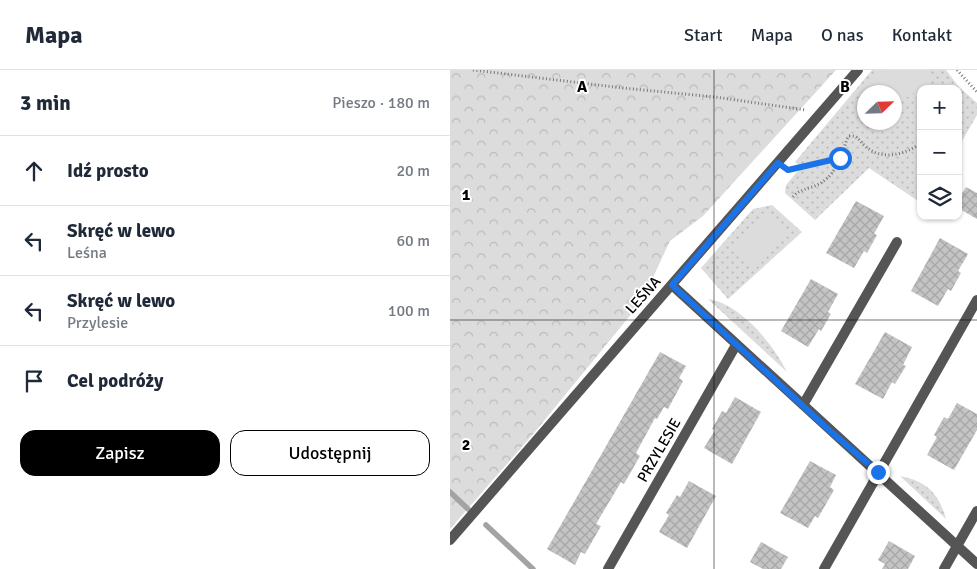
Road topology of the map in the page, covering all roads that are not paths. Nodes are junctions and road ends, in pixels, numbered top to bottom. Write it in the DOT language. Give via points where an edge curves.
graph roads {
  1 [pos="858,70"];
  2 [pos="897,242"];
  3 [pos="672,285"];
  4 [pos="977,300"];
  5 [pos="736,345"];
  6 [pos="803,404"];
  7 [pos="878,472"];
  8 [pos="977,511"];
  9 [pos="450,540"];
  10 [pos="957,545"];
  11 [pos="977,564"];
  12 [pos="608,569"];
  13 [pos="824,569"];
  14 [pos="944,569"];
  1 -- 3 [label="street, LEŚNA"];
  2 -- 6 [label="street"];
  3 -- 5 [label="street"];
  3 -- 9 [label="street, LEŚNA"];
  4 -- 7 [label="street"];
  5 -- 6 [label="street"];
  5 -- 12 [label="street, PRZYLESIE"];
  6 -- 7 [label="street"];
  7 -- 10 [label="street"];
  7 -- 13 [label="street"];
  8 -- 10 [label="street"];
  10 -- 11 [label="street"];
  10 -- 14 [label="street"];
}
